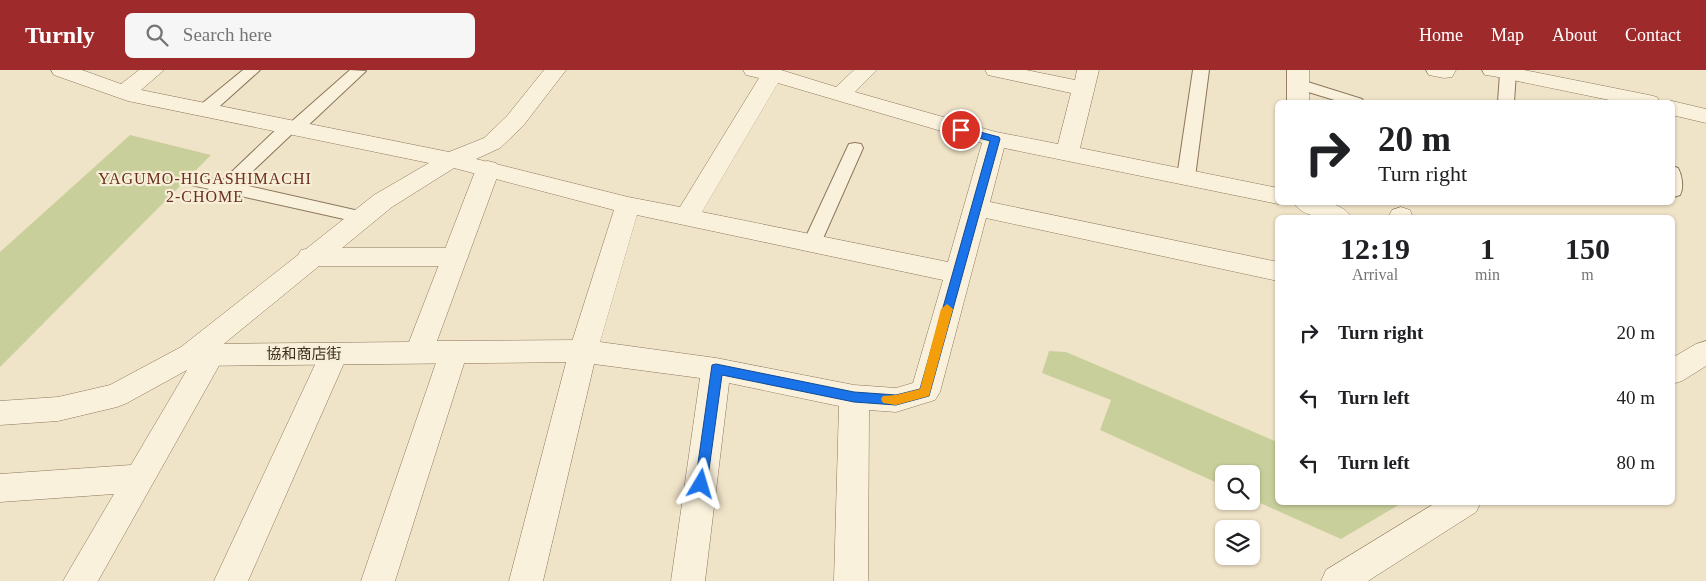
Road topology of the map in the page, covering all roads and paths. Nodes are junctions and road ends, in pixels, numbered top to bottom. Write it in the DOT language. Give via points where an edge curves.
graph roads {
  1 [pos="62,70"];
  2 [pos="153,70"];
  3 [pos="252,70"];
  4 [pos="555,70"];
  5 [pos="866,70"];
  6 [pos="996,70"];
  7 [pos="1201,70"];
  8 [pos="1437,70"];
  9 [pos="1445,70"];
  10 [pos="358,71"];
  11 [pos="763,72"];
  12 [pos="1500,72"];
  13 [pos="1086,79"];
  14 [pos="1298,85"];
  15 [pos="124,92"];
  16 [pos="840,95"];
  17 [pos="1349,100"];
  18 [pos="1506,100"];
  19 [pos="1638,100"];
  20 [pos="1675,109"];
  21 [pos="205,110"];
  22 [pos="1706,116"];
  23 [pos="292,128"];
  24 [pos="995,139"];
  25 [pos="855,148"];
  26 [pos="1067,153"];
  27 [pos="451,160"];
  28 [pos="488,170"];
  29 [pos="1186,177"];
  30 [pos="193,180"];
  31 [pos="226,187"];
  32 [pos="1275,195"];
  33 [pos="628,205"];
  34 [pos="1312,205"];
  35 [pos="975,207"];
  36 [pos="1333,215"];
  37 [pos="687,216"];
  38 [pos="362,217"];
  39 [pos="812,243"];
  40 [pos="310,257"];
  41 [pos="455,257"];
  42 [pos="1275,271"];
  43 [pos="956,273"];
  44 [pos="582,351"];
  45 [pos="1706,352"];
  46 [pos="334,354"];
  47 [pos="418,354"];
  48 [pos="453,354"];
  49 [pos="201,355"];
  50 [pos="716,369"];
  51 [pos="1675,371"];
  52 [pos="854,397"];
  53 [pos="0,413"];
  54 [pos="140,478"];
  55 [pos="0,488"];
  56 [pos="1460,505"];
  57 [pos="80,581"];
  58 [pos="230,581"];
  59 [pos="378,581"];
  60 [pos="526,581"];
  61 [pos="688,581"];
  62 [pos="851,581"];
  63 [pos="1338,581"];
  1 -- 15 [label="street"];
  2 -- 15 [label="street"];
  3 -- 21 [label="lane"];
  4 -- 27 [label="street" via="515,121 492,143"];
  5 -- 16 [label="street"];
  6 -- 13 [label="street"];
  7 -- 29 [label="lane"];
  8 -- 9 [label="street"];
  10 -- 23 [label="lane"];
  11 -- 16 [label="street"];
  11 -- 37 [label="street"];
  12 -- 18 [label="lane"];
  12 -- 19 [label="street"];
  13 -- 26 [label="street"];
  14 -- 17 [label="lane"];
  15 -- 21 [label="street"];
  16 -- 24 [label="street"];
  20 -- 22 [label="street"];
  21 -- 23 [label="street"];
  23 -- 27 [label="street"];
  23 -- 31 [label="lane"];
  24 -- 26 [label="street"];
  24 -- 35 [label="street"];
  25 -- 39 [label="lane"];
  26 -- 29 [label="street"];
  27 -- 28 [label="street"];
  27 -- 38 [label="street"];
  28 -- 33 [label="street"];
  28 -- 41 [label="street"];
  29 -- 32 [label="street"];
  30 -- 31 [label="lane"];
  31 -- 38 [label="lane"];
  33 -- 37 [label="street"];
  33 -- 44 [label="street"];
  34 -- 36 [label="street"];
  35 -- 42 [label="street"];
  35 -- 43 [label="street"];
  37 -- 39 [label="street"];
  38 -- 40 [label="street"];
  39 -- 43 [label="street"];
  40 -- 41 [label="street"];
  40 -- 49 [label="street"];
  41 -- 47 [label="street"];
  43 -- 52 [label="street, 協和商店街" via="925,392 896,400"];
  44 -- 48 [label="street, 協和商店街"];
  44 -- 50 [label="street, 協和商店街"];
  44 -- 60 [label="street"];
  45 -- 51 [label="street"];
  46 -- 47 [label="street, 協和商店街"];
  46 -- 49 [label="street, 協和商店街"];
  46 -- 58 [label="street"];
  47 -- 48 [label="street, 協和商店街"];
  48 -- 59 [label="street"];
  49 -- 53 [label="street" via="117,395 58,409"];
  49 -- 54 [label="street"];
  50 -- 52 [label="street, 協和商店街"];
  50 -- 61 [label="street"];
  52 -- 62 [label="street"];
  54 -- 55 [label="street"];
  54 -- 57 [label="street"];
  56 -- 63 [label="street"];
}
